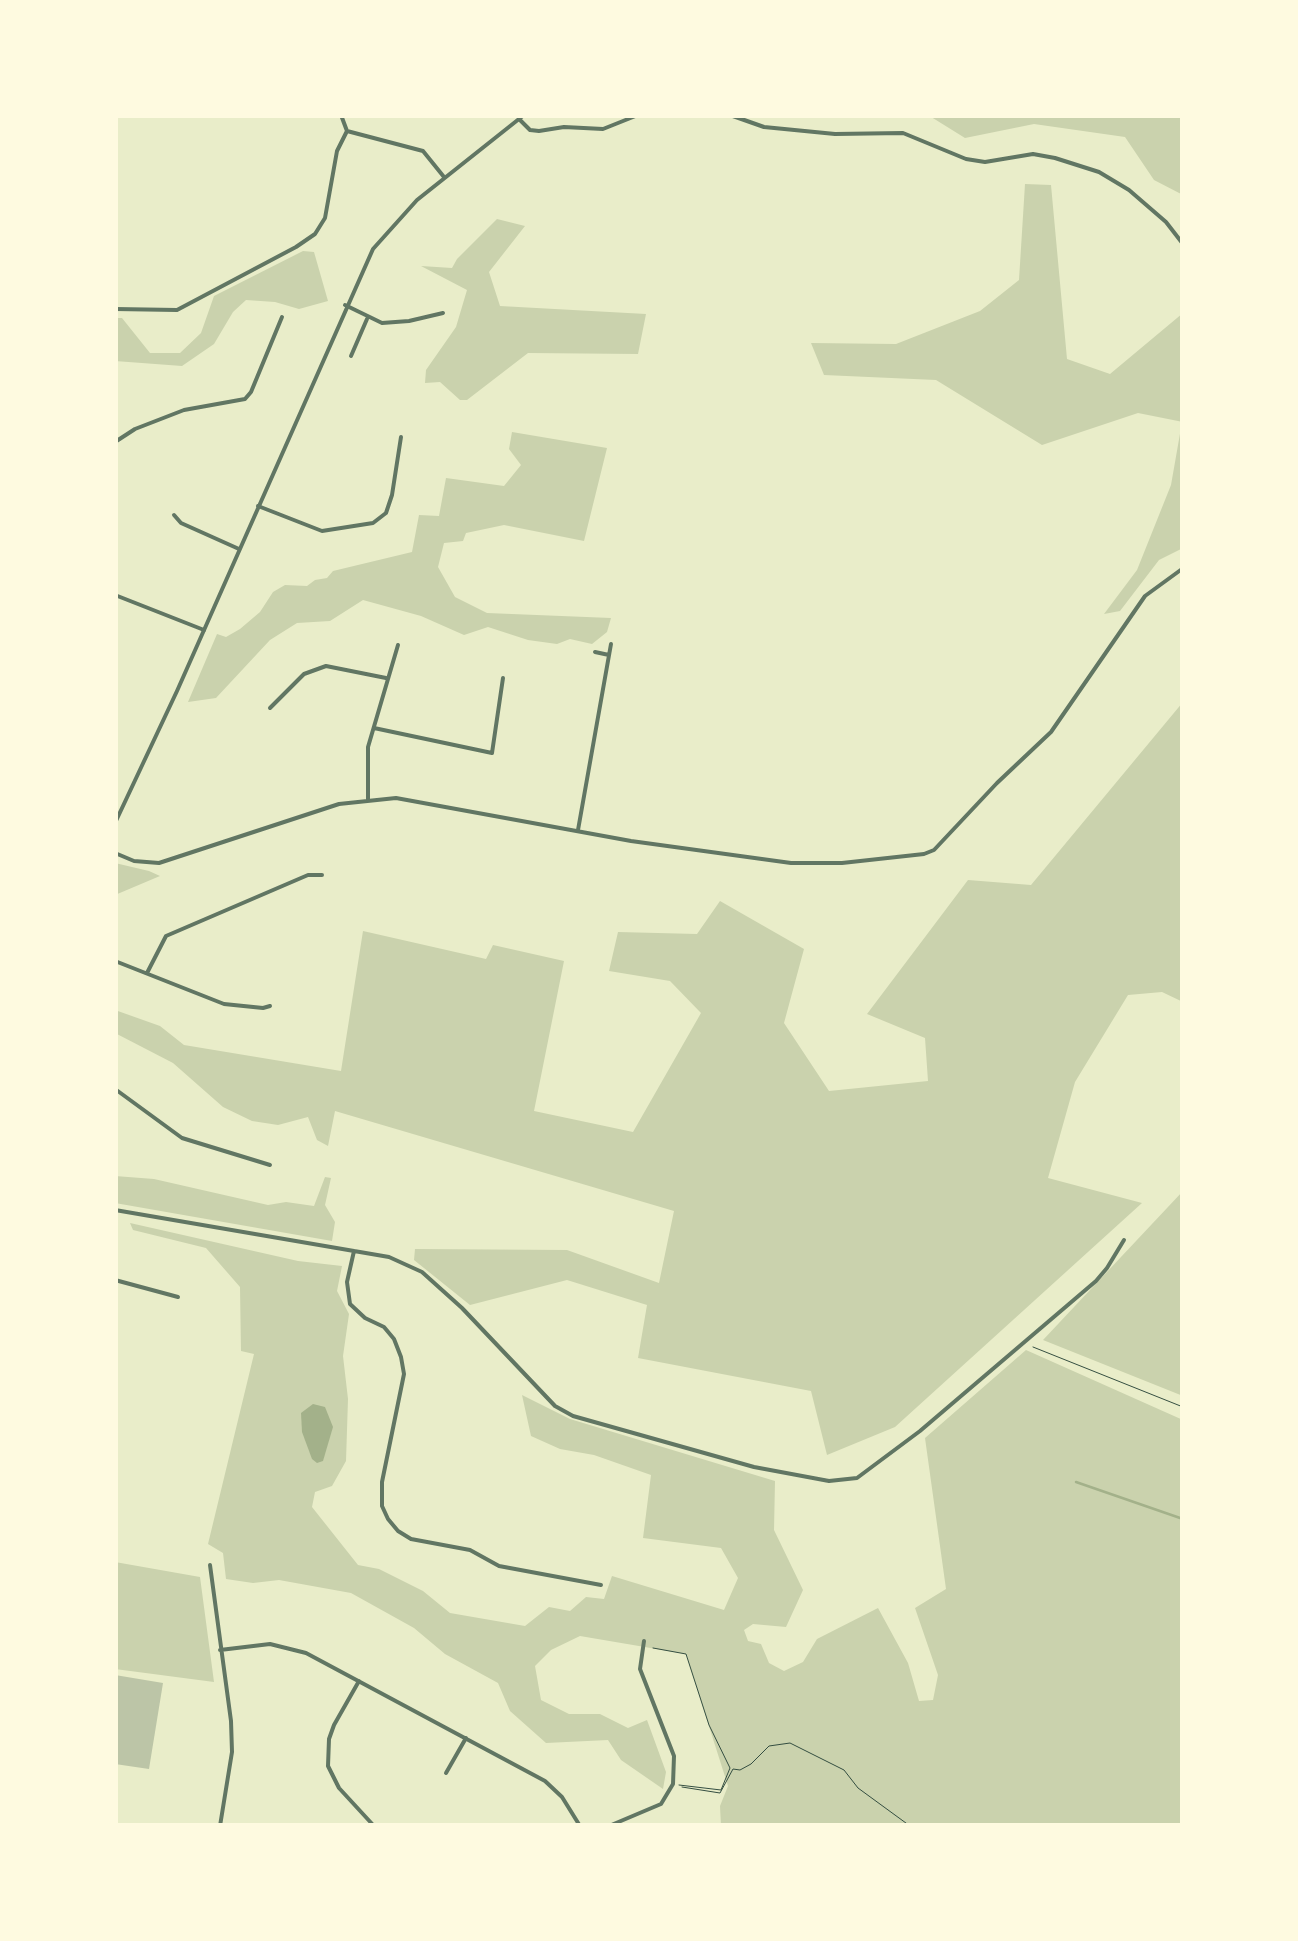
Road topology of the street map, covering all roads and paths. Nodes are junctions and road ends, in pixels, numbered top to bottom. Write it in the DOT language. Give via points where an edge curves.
graph roads {
  1 [pos="341,115"];
  2 [pos="638,115"];
  3 [pos="730,115"];
  4 [pos="522,117"];
  5 [pos="347,131"];
  6 [pos="444,177"];
  7 [pos="1183,244"];
  8 [pos="345,305"];
  9 [pos="115,310"];
  10 [pos="444,313"];
  11 [pos="282,317"];
  12 [pos="368,318"];
  13 [pos="351,356"];
  14 [pos="401,437"];
  15 [pos="115,442"];
  16 [pos="258,506"];
  17 [pos="174,515"];
  18 [pos="239,550"];
  19 [pos="1182,569"];
  20 [pos="115,595"];
  21 [pos="204,630"];
  22 [pos="611,644"];
  23 [pos="398,645"];
  24 [pos="594,652"];
  25 [pos="609,655"];
  26 [pos="386,678"];
  27 [pos="503,678"];
  28 [pos="270,708"];
  29 [pos="374,728"];
  30 [pos="368,799"];
  31 [pos="115,823"];
  32 [pos="578,830"];
  33 [pos="115,854"];
  34 [pos="322,875"];
  35 [pos="115,961"];
  36 [pos="146,973"];
  37 [pos="270,1006"];
  38 [pos="115,1089"];
  39 [pos="270,1165"];
  40 [pos="115,1210"];
  41 [pos="1124,1240"];
  42 [pos="354,1252"];
  43 [pos="115,1280"];
  44 [pos="178,1297"];
  45 [pos="1024,1341"];
  46 [pos="1183,1407"];
  47 [pos="210,1565"];
  48 [pos="601,1586"];
  49 [pos="644,1644"];
  50 [pos="220,1650"];
  51 [pos="359,1681"];
  52 [pos="466,1738"];
  53 [pos="446,1773"];
  54 [pos="673,1784"];
  55 [pos="220,1826"];
  56 [pos="374,1826"];
  57 [pos="580,1826"];
  58 [pos="609,1826"];
  59 [pos="910,1826"];
  1 -- 5 [label="street"];
  2 -- 4 [label="street" via="603,129 538,131"];
  3 -- 7 [label="street" via="764,127 903,133 985,162 1033,154 1055,158 1129,190"];
  4 -- 6 [label="street"];
  5 -- 6 [label="street" via="423,151"];
  5 -- 9 [label="street" via="315,234 176,310"];
  6 -- 8 [label="street" via="372,249"];
  8 -- 12 [label="street"];
  8 -- 16 [label="street"];
  10 -- 12 [label="street" via="398,322"];
  11 -- 15 [label="street" via="245,398 184,410"];
  12 -- 13 [label="street"];
  14 -- 16 [label="street" via="386,513 372,523 322,531"];
  16 -- 18 [label="street"];
  17 -- 18 [label="street"];
  18 -- 21 [label="street"];
  19 -- 32 [label="street" via="1145,596 1065,716 934,850 791,863"];
  20 -- 21 [label="street"];
  21 -- 31 [label="street"];
  22 -- 25 [label="street"];
  23 -- 26 [label="street"];
  24 -- 25 [label="street"];
  25 -- 32 [label="street"];
  26 -- 28 [label="street" via="326,666 304,674"];
  26 -- 29 [label="street"];
  27 -- 29 [label="street" via="492,753"];
  29 -- 30 [label="street"];
  30 -- 32 [label="street" via="396,798"];
  30 -- 33 [label="street" via="158,863"];
  34 -- 36 [label="street" via="308,875 166,936"];
  35 -- 36 [label="street"];
  36 -- 37 [label="street" via="224,1004"];
  38 -- 39 [label="street" via="182,1138"];
  40 -- 42 [label="street"];
  41 -- 45 [label="street" via="1096,1281"];
  42 -- 45 [label="street" via="389,1257 422,1272 555,1406 573,1416 829,1481 857,1478 876,1466"];
  42 -- 48 [label="street" via="350,1304 394,1339 404,1374 382,1482 388,1519 411,1538 470,1550 499,1566"];
  43 -- 44 [label="street"];
  45 -- 46 [label="path"];
  47 -- 50 [label="street"];
  49 -- 54 [label="street" via="640,1670 674,1756"];
  49 -- 54 [label="path" via="686,1654 708,1725 730,1768 721,1790"];
  50 -- 51 [label="street" via="283,1645"];
  50 -- 55 [label="street" via="232,1752"];
  51 -- 52 [label="street"];
  51 -- 56 [label="street" via="334,1725 328,1766 338,1788"];
  52 -- 53 [label="street"];
  52 -- 57 [label="street" via="545,1782"];
  54 -- 58 [label="street" via="660,1804"];
  54 -- 59 [label="path" via="720,1793 733,1770 769,1746 790,1742 844,1770"];
}
